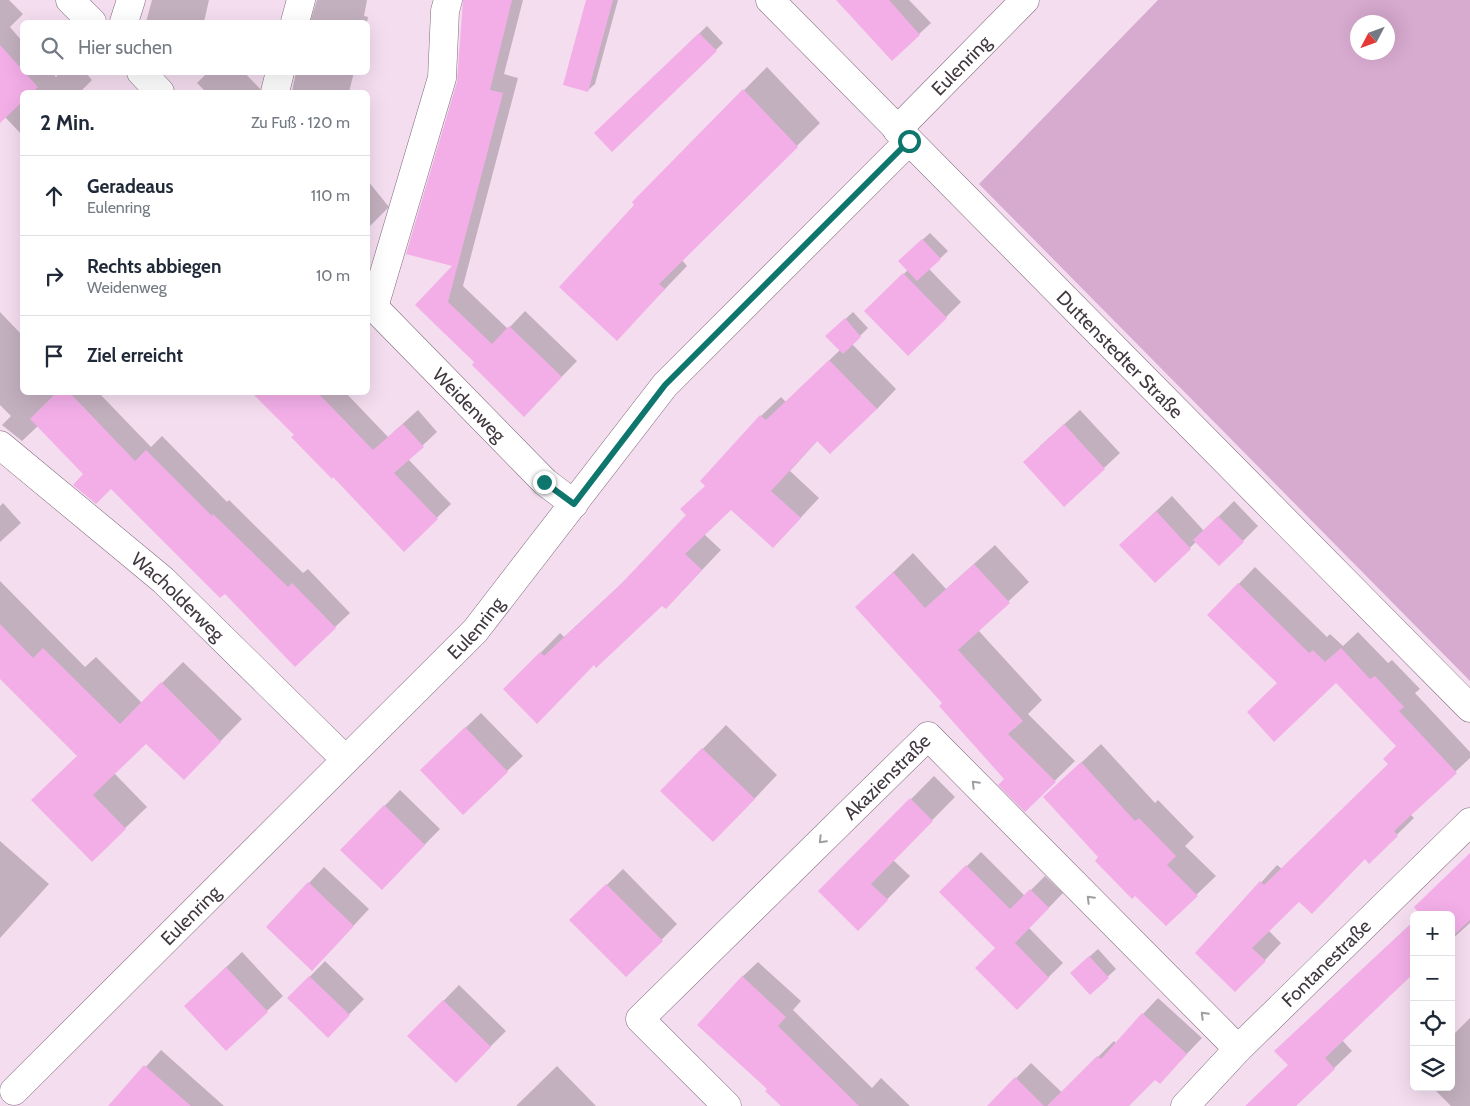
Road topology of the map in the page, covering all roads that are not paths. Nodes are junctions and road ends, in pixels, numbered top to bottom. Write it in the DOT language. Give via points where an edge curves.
graph roads {
  1 [pos="70,0"];
  2 [pos="131,0"];
  3 [pos="301,0"];
  4 [pos="448,0"];
  5 [pos="770,0"];
  6 [pos="1025,0"];
  7 [pos="90,20"];
  8 [pos="125,20"];
  9 [pos="296,20"];
  10 [pos="144,75"];
  11 [pos="279,75"];
  12 [pos="158,90"];
  13 [pos="276,90"];
  14 [pos="903,136"];
  15 [pos="371,304"];
  16 [pos="0,445"];
  17 [pos="574,504"];
  18 [pos="1470,708"];
  19 [pos="345,759"];
  20 [pos="1470,822"];
  21 [pos="1238,1049"];
  22 [pos="15,1092"];
  23 [pos="727,1106"];
  24 [pos="1185,1106"];
  1 -- 7 [label="street"];
  2 -- 8 [label="street"];
  3 -- 9 [label="street"];
  4 -- 15 [label="street" via="444,11 442,78"];
  5 -- 14 [label="street, Duttenstedter Straße"];
  6 -- 14 [label="street, Eulenring"];
  10 -- 12 [label="street"];
  11 -- 13 [label="street"];
  14 -- 17 [label="street, Eulenring" via="665,385"];
  14 -- 18 [label="street, Duttenstedter Straße"];
  15 -- 17 [label="street, Weidenweg" via="544,482"];
  16 -- 19 [label="street, Wacholderweg" via="163,580"];
  17 -- 19 [label="street, Eulenring" via="475,631"];
  19 -- 22 [label="street, Eulenring"];
  20 -- 21 [label="street, Fontanestraße"];
  21 -- 23 [label="street, Akazienstraße, one-way" via="928,736 640,1019"];
  21 -- 24 [label="street, Fontanestraße"];
}
